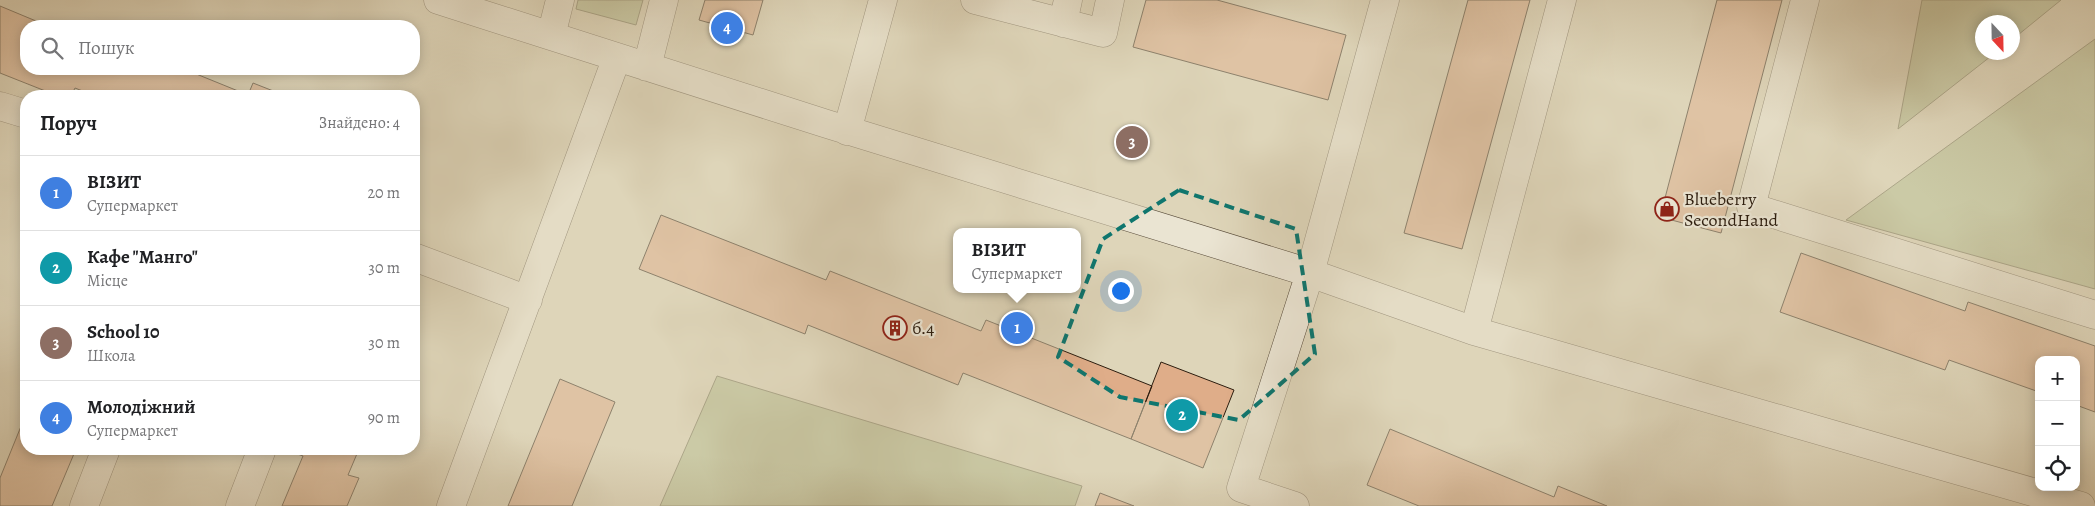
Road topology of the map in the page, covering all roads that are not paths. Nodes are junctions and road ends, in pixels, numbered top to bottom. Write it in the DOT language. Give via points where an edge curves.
graph roads {
  1 [pos="438,0"];
  2 [pos="560,0"];
  3 [pos="664,0"];
  4 [pos="883,0"];
  5 [pos="975,0"];
  6 [pos="1110,0"];
  7 [pos="1385,0"];
  8 [pos="1562,0"];
  9 [pos="1805,0"];
  10 [pos="1066,11"];
  11 [pos="551,36"];
  12 [pos="617,57"];
  13 [pos="647,67"];
  14 [pos="0,106"];
  15 [pos="20,112"];
  16 [pos="847,131"];
  17 [pos="420,259"];
  18 [pos="1310,273"];
  19 [pos="528,300"];
  20 [pos="2095,315"];
  21 [pos="1474,331"];
  22 [pos="104,455"];
  23 [pos="260,455"];
  24 [pos="84,506"];
  25 [pos="240,506"];
  26 [pos="451,506"];
  27 [pos="1295,506"];
  28 [pos="2081,506"];
  1 -- 11 [label="street"];
  2 -- 11 [label="street"];
  3 -- 13 [label="street"];
  4 -- 16 [label="street"];
  5 -- 10 [label="street"];
  6 -- 10 [label="street" via="1103,33"];
  7 -- 18 [label="street"];
  8 -- 21 [label="street"];
  9 -- 20 [label="street" via="1751,207"];
  11 -- 12 [label="street"];
  12 -- 13 [label="street"];
  12 -- 19 [label="street"];
  13 -- 16 [label="street"];
  14 -- 15 [label="street"];
  16 -- 18 [label="street"];
  17 -- 19 [label="street"];
  18 -- 21 [label="street"];
  18 -- 27 [label="street" via="1241,488"];
  19 -- 26 [label="street"];
  21 -- 28 [label="street"];
  22 -- 24 [label="street"];
  23 -- 25 [label="street"];
}
